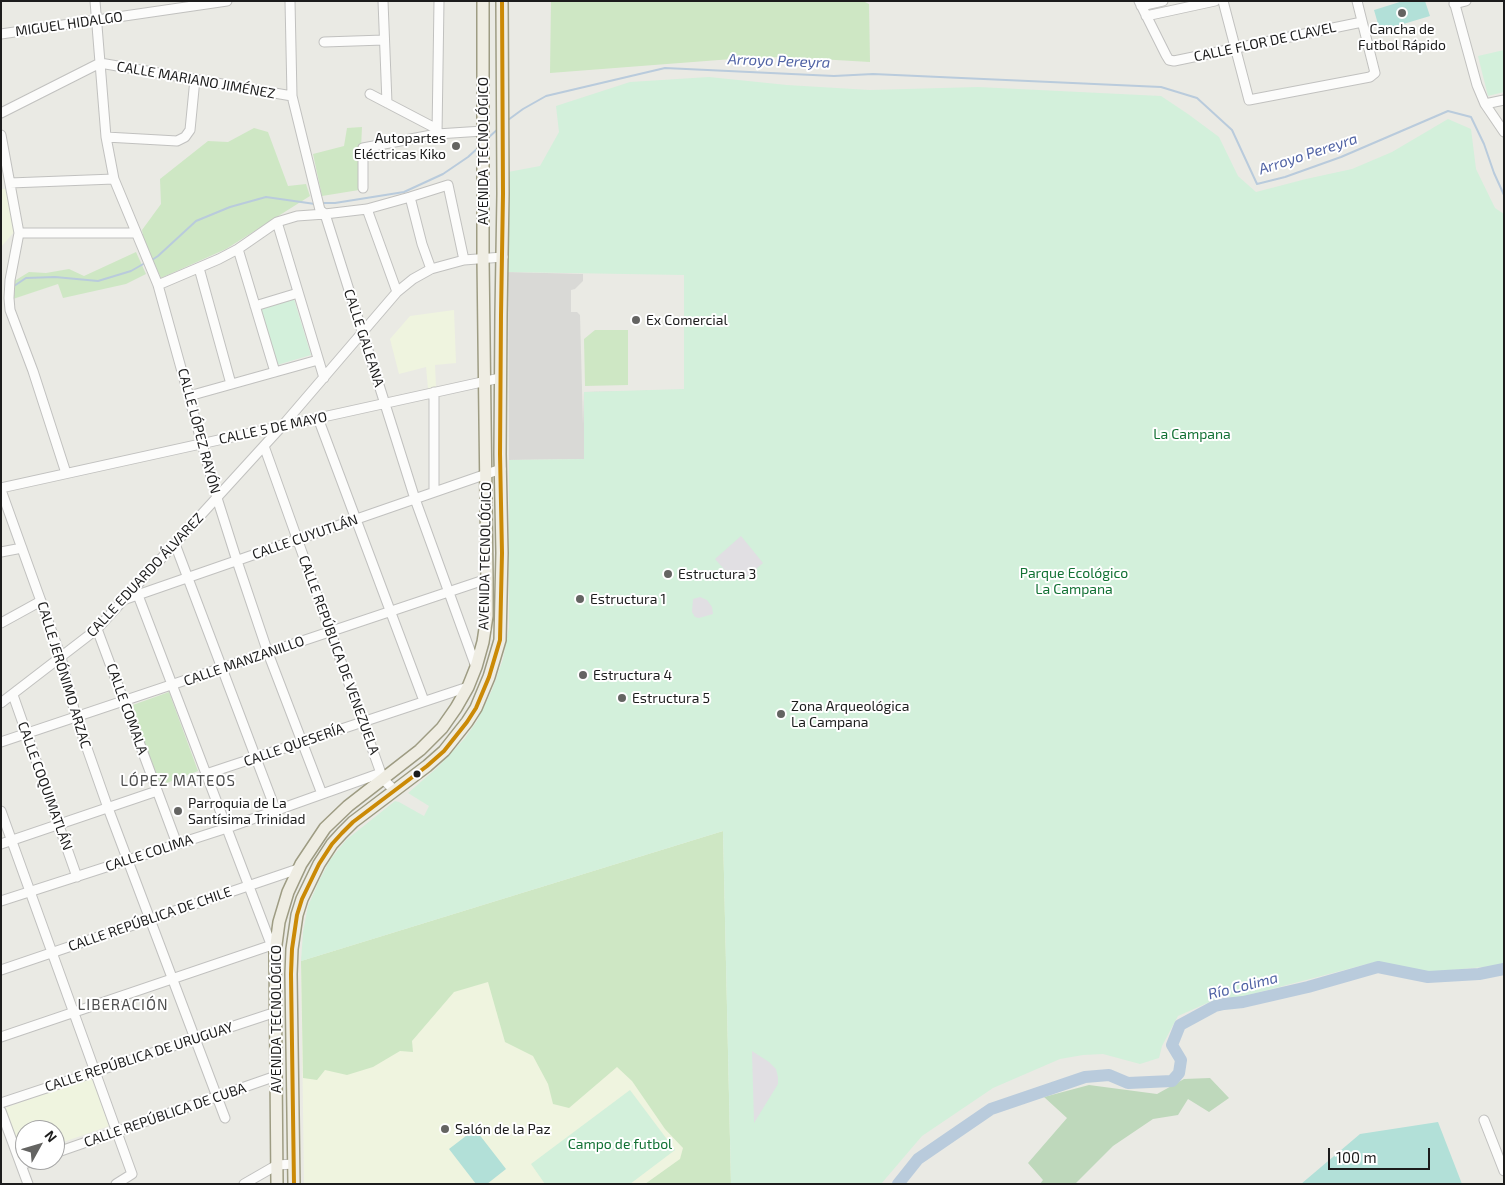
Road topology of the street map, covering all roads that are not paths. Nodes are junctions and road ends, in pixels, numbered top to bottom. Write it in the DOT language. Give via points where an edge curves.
graph roads {
  1 [pos="95,1"];
  2 [pos="227,1"];
  3 [pos="290,1"];
  4 [pos="383,1"];
  5 [pos="439,1"];
  6 [pos="483,1"];
  7 [pos="502,1"];
  8 [pos="1163,1"];
  9 [pos="1215,1"];
  10 [pos="1223,1"];
  11 [pos="1357,1"];
  12 [pos="1466,1"];
  13 [pos="1454,2"];
  14 [pos="1140,4"];
  15 [pos="1146,16"];
  16 [pos="96,20"];
  17 [pos="1362,22"];
  18 [pos="1,34"];
  19 [pos="384,40"];
  20 [pos="324,42"];
  21 [pos="1235,48"];
  22 [pos="100,63"];
  23 [pos="195,80"];
  24 [pos="370,94"];
  25 [pos="292,96"];
  26 [pos="1504,100"];
  27 [pos="387,103"];
  28 [pos="1485,104"];
  29 [pos="1,113"];
  30 [pos="437,131"];
  31 [pos="1504,132"];
  32 [pos="483,133"];
  33 [pos="1,135"];
  34 [pos="106,137"];
  35 [pos="114,179"];
  36 [pos="10,183"];
  37 [pos="363,188"];
  38 [pos="410,197"];
  39 [pos="367,209"];
  40 [pos="323,212"];
  41 [pos="277,222"];
  42 [pos="136,233"];
  43 [pos="19,234"];
  44 [pos="238,249"];
  45 [pos="503,257"];
  46 [pos="483,258"];
  47 [pos="464,260"];
  48 [pos="198,268"];
  49 [pos="431,269"];
  50 [pos="158,284"];
  51 [pos="397,292"];
  52 [pos="298,293"];
  53 [pos="255,306"];
  54 [pos="362,334"];
  55 [pos="318,360"];
  56 [pos="275,372"];
  57 [pos="324,378"];
  58 [pos="500,378"];
  59 [pos="486,381"];
  60 [pos="231,384"];
  61 [pos="434,392"];
  62 [pos="189,396"];
  63 [pos="385,403"];
  64 [pos="318,418"];
  65 [pos="283,425"];
  66 [pos="202,443"];
  67 [pos="264,446"];
  68 [pos="501,469"];
  69 [pos="66,473"];
  70 [pos="486,474"];
  71 [pos="1,489"];
  72 [pos="434,492"];
  73 [pos="217,498"];
  74 [pos="415,499"];
  75 [pos="356,520"];
  76 [pos="298,540"];
  77 [pos="175,544"];
  78 [pos="22,548"];
  79 [pos="1,552"];
  80 [pos="237,561"];
  81 [pos="188,578"];
  82 [pos="487,579"];
  83 [pos="137,592"];
  84 [pos="449,592"];
  85 [pos="124,600"];
  86 [pos="41,601"];
  87 [pos="390,612"];
  88 [pos="1,623"];
  89 [pos="97,629"];
  90 [pos="331,632"];
  91 [pos="268,652"];
  92 [pos="61,657"];
  93 [pos="476,667"];
  94 [pos="222,668"];
  95 [pos="172,685"];
  96 [pos="468,687"];
  97 [pos="13,695"];
  98 [pos="124,701"];
  99 [pos="424,701"];
  100 [pos="1,703"];
  101 [pos="76,717"];
  102 [pos="363,722"];
  103 [pos="26,734"];
  104 [pos="1,742"];
  105 [pos="302,742"];
  106 [pos="256,758"];
  107 [pos="206,774"];
  108 [pos="382,776"];
  109 [pos="352,784"];
  110 [pos="394,790"];
  111 [pos="157,791"];
  112 [pos="322,794"];
  113 [pos="359,797"];
  114 [pos="108,808"];
  115 [pos="1,811"];
  116 [pos="276,811"];
  117 [pos="59,824"];
  118 [pos="227,828"];
  119 [pos="12,840"];
  120 [pos="1,844"];
  121 [pos="177,844"];
  122 [pos="126,861"];
  123 [pos="298,868"];
  124 [pos="77,877"];
  125 [pos="249,885"];
  126 [pos="31,892"];
  127 [pos="1,901"];
  128 [pos="149,919"];
  129 [pos="273,949"];
  130 [pos="53,952"];
  131 [pos="1,970"];
  132 [pos="172,979"];
  133 [pos="74,1012"];
  134 [pos="276,1012"];
  135 [pos="1,1037"];
  136 [pos="194,1039"];
  137 [pos="96,1072"];
  138 [pos="276,1076"];
  139 [pos="216,1096"];
  140 [pos="1,1103"];
  141 [pos="1,1111"];
  142 [pos="225,1118"];
  143 [pos="1484,1120"];
  144 [pos="117,1132"];
  145 [pos="1500,1148"];
  146 [pos="15,1149"];
  147 [pos="65,1150"];
  148 [pos="294,1164"];
  149 [pos="277,1165"];
  150 [pos="23,1170"];
  151 [pos="1504,1171"];
  152 [pos="28,1184"];
  153 [pos="116,1184"];
  154 [pos="244,1184"];
  155 [pos="277,1184"];
  156 [pos="294,1184"];
  1 -- 16 [label="street, CALLE LÓPEZ RAYÓN"];
  2 -- 16 [label="street, MIGUEL HIDALGO"];
  3 -- 25 [label="street, CALLE GALEANA"];
  4 -- 19 [label="street"];
  5 -- 30 [label="street"];
  6 -- 32 [label="main road, AVENIDA TECNOLÓGICO"];
  7 -- 45 [label="main road, AVENIDA TECNOLÓGICO"];
  8 -- 14 [label="street"];
  9 -- 15 [label="street"];
  10 -- 21 [label="street"];
  11 -- 17 [label="street"];
  12 -- 13 [label="street"];
  13 -- 28 [label="street"];
  14 -- 15 [label="street"];
  15 -- 21 [label="street, CALLE FLOR DE CLAVEL" via="1169,60"];
  16 -- 18 [label="street, MIGUEL HIDALGO"];
  16 -- 22 [label="street, CALLE LÓPEZ RAYÓN"];
  17 -- 21 [label="street, CALLE FLOR DE CLAVEL"];
  17 -- 21 [label="street" via="1375,73 1370,76 1249,100"];
  19 -- 20 [label="street"];
  19 -- 27 [label="street"];
  22 -- 23 [label="street, CALLE MARIANO JIMÉNEZ"];
  22 -- 29 [label="street"];
  22 -- 34 [label="street, CALLE LÓPEZ RAYÓN"];
  23 -- 25 [label="street, CALLE MARIANO JIMÉNEZ"];
  23 -- 34 [label="street" via="190,130 185,137 177,141"];
  24 -- 27 [label="street"];
  25 -- 40 [label="street, CALLE GALEANA"];
  26 -- 28 [label="street"];
  27 -- 30 [label="street"];
  28 -- 31 [label="street"];
  30 -- 32 [label="street"];
  30 -- 37 [label="street" via="364,148"];
  32 -- 46 [label="main road, AVENIDA TECNOLÓGICO"];
  33 -- 36 [label="street"];
  34 -- 35 [label="street, CALLE LÓPEZ RAYÓN"];
  35 -- 36 [label="street"];
  35 -- 42 [label="street, CALLE LÓPEZ RAYÓN"];
  36 -- 43 [label="street"];
  38 -- 39 [label="street"];
  38 -- 47 [label="street" via="448,185"];
  38 -- 49 [label="street"];
  39 -- 40 [label="street"];
  39 -- 51 [label="street"];
  40 -- 41 [label="street"];
  40 -- 54 [label="street, CALLE GALEANA"];
  41 -- 44 [label="street"];
  41 -- 52 [label="street"];
  42 -- 43 [label="street"];
  42 -- 50 [label="street, CALLE LÓPEZ RAYÓN"];
  43 -- 69 [label="street" via="10,280 10,310"];
  44 -- 48 [label="street"];
  44 -- 53 [label="street"];
  45 -- 46 [label="street, CALLE EDUARDO ÁLVAREZ"];
  45 -- 58 [label="main road, AVENIDA TECNOLÓGICO"];
  46 -- 47 [label="street, CALLE EDUARDO ÁLVAREZ"];
  46 -- 59 [label="main road, AVENIDA TECNOLÓGICO"];
  47 -- 49 [label="street, CALLE EDUARDO ÁLVAREZ"];
  48 -- 50 [label="street"];
  48 -- 60 [label="street"];
  49 -- 51 [label="street, CALLE EDUARDO ÁLVAREZ"];
  50 -- 62 [label="street, CALLE LÓPEZ RAYÓN"];
  51 -- 54 [label="street, CALLE EDUARDO ÁLVAREZ"];
  52 -- 53 [label="street"];
  52 -- 55 [label="street"];
  53 -- 56 [label="street"];
  54 -- 57 [label="street, CALLE EDUARDO ÁLVAREZ"];
  54 -- 63 [label="street, CALLE GALEANA"];
  55 -- 56 [label="street"];
  55 -- 57 [label="street"];
  56 -- 60 [label="street"];
  57 -- 65 [label="street, CALLE EDUARDO ÁLVAREZ"];
  58 -- 59 [label="street, CALLE 5 DE MAYO"];
  58 -- 68 [label="main road, AVENIDA TECNOLÓGICO"];
  59 -- 61 [label="street, CALLE 5 DE MAYO"];
  59 -- 70 [label="main road, AVENIDA TECNOLÓGICO"];
  60 -- 62 [label="street"];
  61 -- 63 [label="street, CALLE 5 DE MAYO"];
  61 -- 72 [label="street"];
  62 -- 66 [label="street, CALLE LÓPEZ RAYÓN"];
  63 -- 64 [label="street, CALLE 5 DE MAYO"];
  63 -- 74 [label="street, CALLE GALEANA"];
  64 -- 65 [label="street, CALLE 5 DE MAYO"];
  64 -- 75 [label="street"];
  65 -- 66 [label="street, CALLE 5 DE MAYO"];
  65 -- 67 [label="street, CALLE EDUARDO ÁLVAREZ"];
  66 -- 69 [label="street, CALLE 5 DE MAYO"];
  66 -- 73 [label="street, CALLE LÓPEZ RAYÓN"];
  67 -- 73 [label="street, CALLE EDUARDO ÁLVAREZ"];
  67 -- 76 [label="street, CALLE REPÚBLICA DE VENEZUELA"];
  68 -- 70 [label="street, CALLE CUYUTLÁN"];
  68 -- 110 [label="main road, AVENIDA TECNOLÓGICO" via="500,640 489,676 476,708 456,736 427,766"];
  69 -- 71 [label="street, CALLE 5 DE MAYO"];
  70 -- 72 [label="street, CALLE CUYUTLÁN"];
  70 -- 82 [label="main road, AVENIDA TECNOLÓGICO"];
  71 -- 78 [label="street, CALLE JERÓNIMO ARZAC"];
  72 -- 74 [label="street, CALLE CUYUTLÁN"];
  73 -- 77 [label="street, CALLE EDUARDO ÁLVAREZ"];
  73 -- 80 [label="street, CALLE LÓPEZ RAYÓN"];
  74 -- 75 [label="street, CALLE CUYUTLÁN"];
  74 -- 84 [label="street, CALLE GALEANA"];
  75 -- 76 [label="street, CALLE CUYUTLÁN"];
  75 -- 87 [label="street"];
  76 -- 80 [label="street, CALLE CUYUTLÁN"];
  76 -- 90 [label="street, CALLE REPÚBLICA DE VENEZUELA"];
  77 -- 81 [label="street"];
  77 -- 83 [label="street, CALLE EDUARDO ÁLVAREZ"];
  78 -- 79 [label="street"];
  78 -- 86 [label="street, CALLE JERÓNIMO ARZAC"];
  80 -- 81 [label="street, CALLE CUYUTLÁN"];
  80 -- 91 [label="street, CALLE LÓPEZ RAYÓN"];
  81 -- 83 [label="street, CALLE CUYUTLÁN"];
  81 -- 94 [label="street"];
  82 -- 84 [label="street, CALLE MANZANILLO"];
  82 -- 93 [label="main road, AVENIDA TECNOLÓGICO" via="487,616"];
  83 -- 85 [label="street, CALLE CUYUTLÁN"];
  83 -- 95 [label="street"];
  84 -- 87 [label="street, CALLE MANZANILLO"];
  84 -- 93 [label="street, CALLE GALEANA"];
  85 -- 89 [label="street, CALLE EDUARDO ÁLVAREZ"];
  86 -- 88 [label="street"];
  86 -- 92 [label="street, CALLE JERÓNIMO ARZAC"];
  87 -- 90 [label="street, CALLE MANZANILLO"];
  87 -- 99 [label="street"];
  89 -- 92 [label="street, CALLE EDUARDO ÁLVAREZ"];
  89 -- 98 [label="street, CALLE COMALA"];
  90 -- 91 [label="street, CALLE MANZANILLO"];
  90 -- 102 [label="street, CALLE REPÚBLICA DE VENEZUELA"];
  91 -- 94 [label="street, CALLE MANZANILLO"];
  91 -- 105 [label="street, CALLE LÓPEZ RAYÓN"];
  92 -- 97 [label="street, CALLE EDUARDO ÁLVAREZ"];
  92 -- 101 [label="street, CALLE JERÓNIMO ARZAC"];
  93 -- 96 [label="main road, AVENIDA TECNOLÓGICO"];
  94 -- 95 [label="street, CALLE MANZANILLO"];
  94 -- 106 [label="street"];
  95 -- 98 [label="street, CALLE MANZANILLO"];
  95 -- 107 [label="street"];
  96 -- 99 [label="street, CALLE QUESERÍA"];
  96 -- 108 [label="main road, AVENIDA TECNOLÓGICO" via="442,728 420,750"];
  97 -- 100 [label="street, CALLE EDUARDO ÁLVAREZ"];
  97 -- 103 [label="street, CALLE COQUIMATLÁN"];
  98 -- 101 [label="street, CALLE MANZANILLO"];
  98 -- 111 [label="street, CALLE COMALA"];
  99 -- 102 [label="street, CALLE QUESERÍA"];
  101 -- 103 [label="street, CALLE MANZANILLO"];
  101 -- 114 [label="street, CALLE JERÓNIMO ARZAC"];
  102 -- 105 [label="street, CALLE QUESERÍA"];
  102 -- 108 [label="street, CALLE REPÚBLICA DE VENEZUELA"];
  103 -- 104 [label="street, CALLE MANZANILLO"];
  103 -- 117 [label="street, CALLE COQUIMATLÁN"];
  105 -- 106 [label="street, CALLE QUESERÍA"];
  105 -- 112 [label="street, CALLE LÓPEZ RAYÓN"];
  106 -- 107 [label="street, CALLE QUESERÍA"];
  106 -- 116 [label="street"];
  107 -- 118 [label="street"];
  108 -- 109 [label="street, CALLE COLIMA"];
  108 -- 110 [label="street"];
  108 -- 113 [label="main road, AVENIDA TECNOLÓGICO"];
  109 -- 112 [label="street, CALLE COLIMA"];
  109 -- 113 [label="street"];
  110 -- 148 [label="main road, AVENIDA TECNOLÓGICO" via="353,822 332,844 309,882 297,915 291,974"];
  111 -- 114 [label="street"];
  111 -- 121 [label="street, CALLE COMALA"];
  112 -- 116 [label="street, CALLE COLIMA"];
  113 -- 123 [label="main road, AVENIDA TECNOLÓGICO" via="325,828"];
  114 -- 117 [label="street"];
  114 -- 122 [label="street, CALLE JERÓNIMO ARZAC"];
  115 -- 119 [label="street"];
  116 -- 118 [label="street, CALLE COLIMA"];
  117 -- 119 [label="street"];
  117 -- 124 [label="street, CALLE COQUIMATLÁN"];
  118 -- 121 [label="street, CALLE COLIMA"];
  118 -- 125 [label="street"];
  119 -- 120 [label="street"];
  119 -- 126 [label="street"];
  121 -- 122 [label="street, CALLE COLIMA"];
  122 -- 124 [label="street, CALLE COLIMA"];
  122 -- 128 [label="street, CALLE JERÓNIMO ARZAC"];
  123 -- 125 [label="street, CALLE REPÚBLICA DE CHILE"];
  123 -- 129 [label="main road, AVENIDA TECNOLÓGICO"];
  124 -- 126 [label="street, CALLE COLIMA"];
  125 -- 128 [label="street, CALLE REPÚBLICA DE CHILE"];
  125 -- 129 [label="street"];
  126 -- 127 [label="street, CALLE COLIMA"];
  126 -- 130 [label="street"];
  128 -- 130 [label="street, CALLE REPÚBLICA DE CHILE"];
  128 -- 132 [label="street, CALLE JERÓNIMO ARZAC"];
  129 -- 132 [label="street"];
  129 -- 134 [label="main road, AVENIDA TECNOLÓGICO"];
  130 -- 131 [label="street, CALLE REPÚBLICA DE CHILE"];
  130 -- 133 [label="street"];
  132 -- 133 [label="street"];
  132 -- 136 [label="street, CALLE JERÓNIMO ARZAC"];
  133 -- 135 [label="street"];
  133 -- 137 [label="street"];
  134 -- 136 [label="street, CALLE REPÚBLICA DE URUGUAY"];
  134 -- 138 [label="main road, AVENIDA TECNOLÓGICO"];
  136 -- 137 [label="street, CALLE REPÚBLICA DE URUGUAY"];
  136 -- 139 [label="street, CALLE JERÓNIMO ARZAC"];
  137 -- 140 [label="street, CALLE REPÚBLICA DE URUGUAY"];
  137 -- 144 [label="street"];
  138 -- 139 [label="street, CALLE REPÚBLICA DE CUBA"];
  138 -- 149 [label="main road, AVENIDA TECNOLÓGICO"];
  139 -- 142 [label="street, CALLE JERÓNIMO ARZAC"];
  139 -- 144 [label="street, CALLE REPÚBLICA DE CUBA"];
  141 -- 146 [label="street"];
  143 -- 145 [label="street"];
  144 -- 147 [label="street, CALLE REPÚBLICA DE CUBA"];
  144 -- 153 [label="street" via="132,1174"];
  145 -- 151 [label="street"];
  148 -- 149 [label="street"];
  148 -- 156 [label="main road, AVENIDA TECNOLÓGICO"];
  149 -- 154 [label="street"];
  149 -- 155 [label="main road, AVENIDA TECNOLÓGICO"];
  150 -- 152 [label="street"];
}
